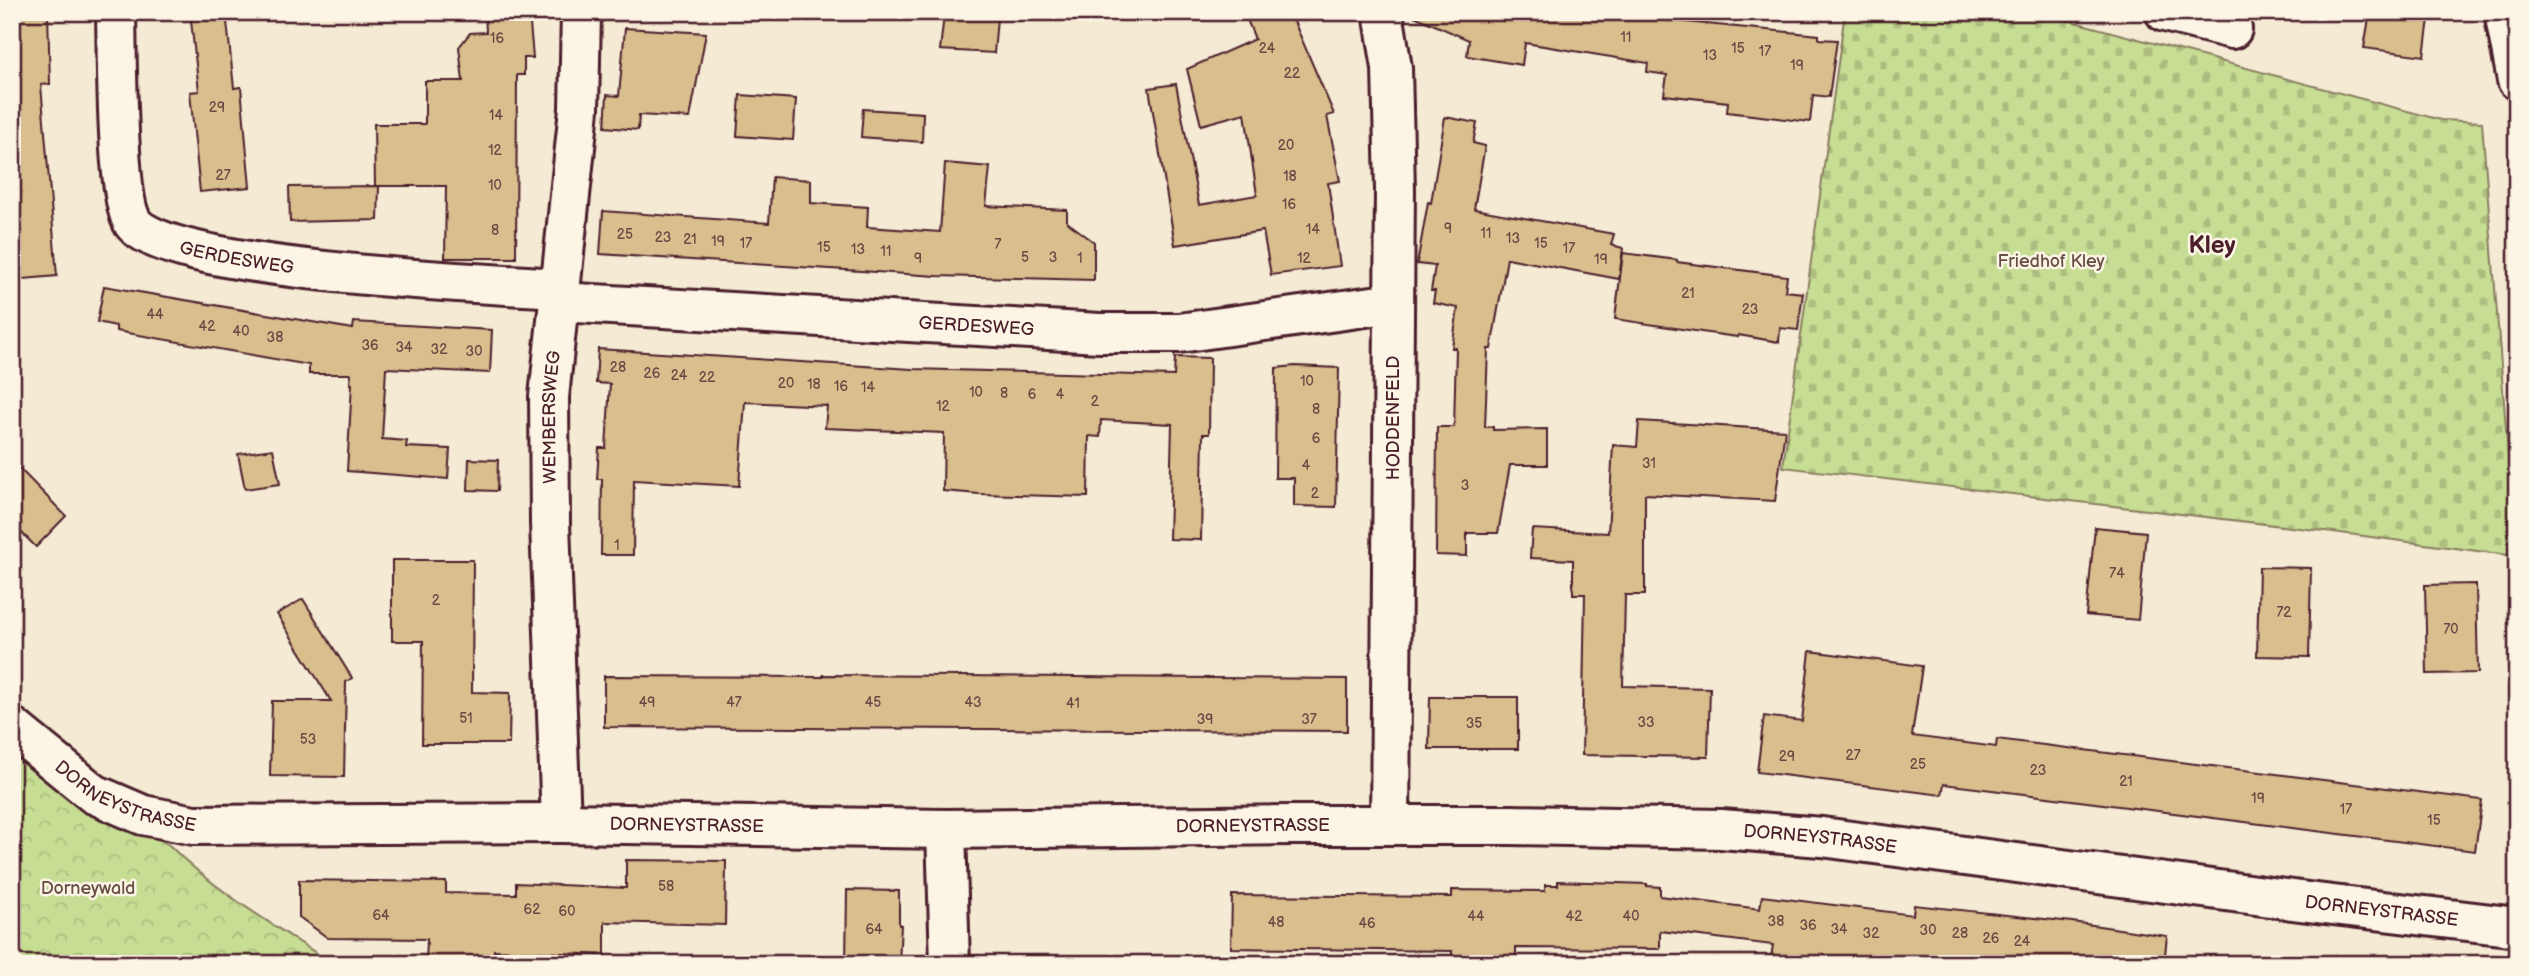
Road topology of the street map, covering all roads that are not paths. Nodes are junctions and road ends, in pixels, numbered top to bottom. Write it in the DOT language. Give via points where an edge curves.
graph roads {
  1 [pos="116,12"];
  2 [pos="581,12"];
  3 [pos="1383,12"];
  4 [pos="2504,12"];
  5 [pos="2168,13"];
  6 [pos="2232,29"];
  7 [pos="2517,80"];
  8 [pos="560,295"];
  9 [pos="1394,303"];
  10 [pos="12,727"];
  11 [pos="561,823"];
  12 [pos="1390,825"];
  13 [pos="946,829"];
  14 [pos="2517,927"];
  15 [pos="950,964"];
  1 -- 8 [label="street, GERDESWEG" via="126,208 145,233 210,253 341,274"];
  2 -- 8 [label="street, WEMBERSWEG" via="579,109"];
  3 -- 9 [label="street, HODDENFELD" via="1392,82"];
  4 -- 7 [label="street"];
  5 -- 6 [label="street"];
  8 -- 9 [label="street, GERDESWEG" via="1148,334"];
  8 -- 11 [label="street, WEMBERSWEG" via="549,411"];
  9 -- 12 [label="street, HODDENFELD"];
  10 -- 11 [label="street, DORNEYSTRASSE" via="94,794 143,814 194,825"];
  11 -- 13 [label="street, DORNEYSTRASSE"];
  12 -- 13 [label="street, DORNEYSTRASSE"];
  12 -- 14 [label="street, DORNEYSTRASSE" via="1690,828 1822,837"];
  13 -- 15 [label="street"];
}
